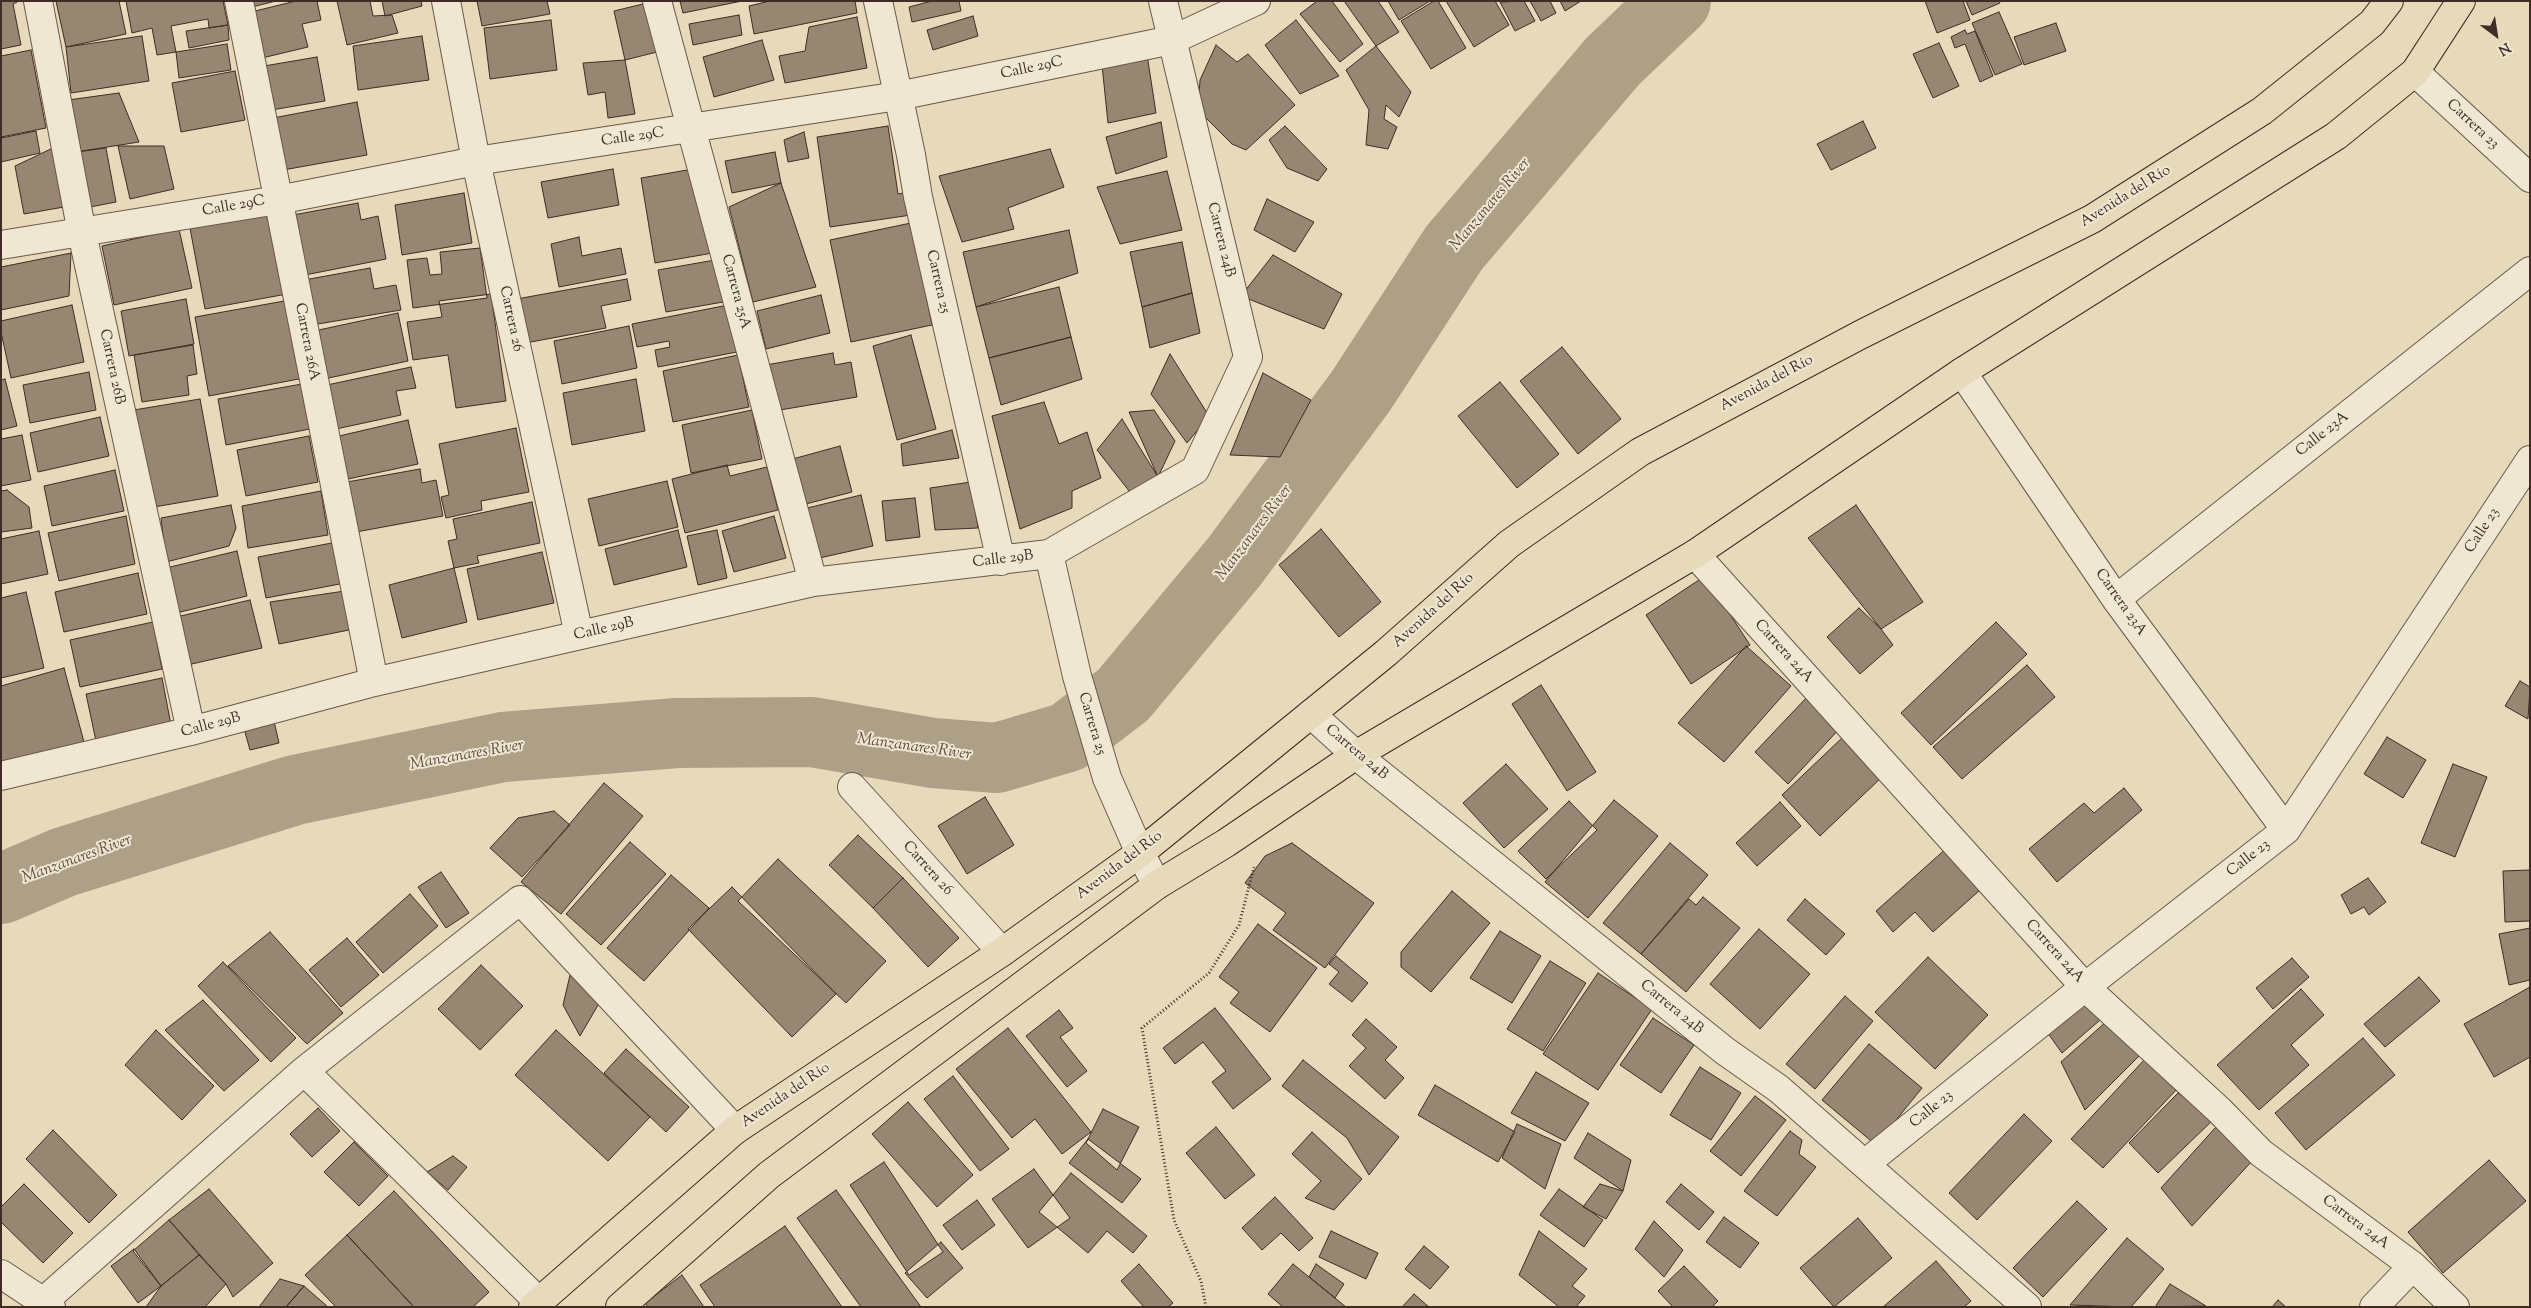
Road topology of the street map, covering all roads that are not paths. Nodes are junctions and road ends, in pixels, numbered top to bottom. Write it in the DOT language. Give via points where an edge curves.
graph roads {
  1 [pos="38,1"];
  2 [pos="239,1"];
  3 [pos="446,1"];
  4 [pos="657,1"];
  5 [pos="878,1"];
  6 [pos="1164,1"];
  7 [pos="1256,1"];
  8 [pos="2390,1"];
  9 [pos="2461,1"];
  10 [pos="1172,40"];
  11 [pos="2415,72"];
  12 [pos="898,96"];
  13 [pos="691,129"];
  14 [pos="476,161"];
  15 [pos="2530,178"];
  16 [pos="278,200"];
  17 [pos="82,233"];
  18 [pos="1,245"];
  19 [pos="2530,271"];
  20 [pos="1962,372"];
  21 [pos="2530,460"];
  22 [pos="1196,470"];
  23 [pos="1049,554"];
  24 [pos="1695,554"];
  25 [pos="1001,561"];
  26 [pos="812,582"];
  27 [pos="2116,599"];
  28 [pos="579,635"];
  29 [pos="374,682"];
  30 [pos="1311,714"];
  31 [pos="191,731"];
  32 [pos="1356,754"];
  33 [pos="1,776"];
  34 [pos="852,787"];
  35 [pos="2286,830"];
  36 [pos="1140,853"];
  37 [pos="1157,885"];
  38 [pos="1002,952"];
  39 [pos="2085,986"];
  40 [pos="304,1071"];
  41 [pos="735,1130"];
  42 [pos="1866,1164"];
  43 [pos="2413,1266"];
  44 [pos="1,1274"];
  45 [pos="47,1304"];
  46 [pos="536,1304"];
  47 [pos="620,1307"];
  48 [pos="2027,1307"];
  49 [pos="2374,1307"];
  50 [pos="2455,1307"];
  1 -- 17 [label="street, Carrera 26B"];
  2 -- 16 [label="street, Carrera 26A"];
  3 -- 14 [label="street, Carrera 26"];
  4 -- 13 [label="street, Carrera 25A"];
  5 -- 12 [label="street, Carrera 25"];
  6 -- 10 [label="street, Carrera 24B"];
  7 -- 10 [label="street, Calle 29C"];
  8 -- 30 [label="main road, Avenida del Río" via="2372,23 2262,111 2092,219 1860,335 1640,452 1509,544 1386,653"];
  9 -- 11 [label="main road"];
  10 -- 12 [label="street, Calle 29C"];
  10 -- 22 [label="street, Carrera 24B" via="1248,357"];
  11 -- 15 [label="street, Carrera 23"];
  11 -- 20 [label="main road" via="2336,136"];
  12 -- 13 [label="street, Calle 29C"];
  12 -- 25 [label="street, Carrera 25"];
  13 -- 14 [label="street, Calle 29C"];
  13 -- 26 [label="street, Carrera 25A"];
  14 -- 16 [label="street, Calle 29C"];
  14 -- 28 [label="street, Carrera 26"];
  16 -- 17 [label="street, Calle 29C"];
  16 -- 29 [label="street, Carrera 26A"];
  17 -- 18 [label="street, Calle 29C"];
  17 -- 31 [label="street, Carrera 26B"];
  19 -- 27 [label="street, Calle 23A"];
  20 -- 24 [label="main road"];
  20 -- 27 [label="street, Carrera 23A"];
  21 -- 35 [label="street, Calle 23"];
  22 -- 23 [label="street, Calle 29B"];
  23 -- 25 [label="street, Calle 29B"];
  23 -- 36 [label="street, Carrera 25" via="1077,676 1107,778"];
  24 -- 32 [label="main road"];
  24 -- 39 [label="street, Carrera 24A"];
  25 -- 26 [label="street, Calle 29B"];
  26 -- 28 [label="street, Calle 29B"];
  27 -- 35 [label="street, Carrera 23A"];
  28 -- 29 [label="street, Calle 29B"];
  29 -- 31 [label="street, Calle 29B"];
  30 -- 32 [label="street, Carrera 24B"];
  30 -- 36 [label="main road, Avenida del Río"];
  31 -- 33 [label="street, Calle 29B"];
  32 -- 37 [label="main road" via="1226,843"];
  32 -- 42 [label="street, Carrera 24B" via="1725,1051 1779,1089"];
  34 -- 38 [label="street, Carrera 26"];
  35 -- 39 [label="street, Calle 23"];
  36 -- 37 [label="street, Carrera 25"];
  36 -- 38 [label="main road, Avenida del Río"];
  37 -- 47 [label="main road" via="769,1175"];
  38 -- 41 [label="main road, Avenida del Río"];
  39 -- 42 [label="street, Calle 23"];
  39 -- 43 [label="street, Carrera 24A" via="2261,1153"];
  40 -- 41 [label="street" via="520,900"];
  40 -- 45 [label="street"];
  40 -- 46 [label="street"];
  41 -- 46 [label="main road, Avenida del Río"];
  42 -- 48 [label="street, Carrera 24B"];
  43 -- 49 [label="street"];
  43 -- 50 [label="street, Carrera 24A"];
  44 -- 45 [label="street"];
}
